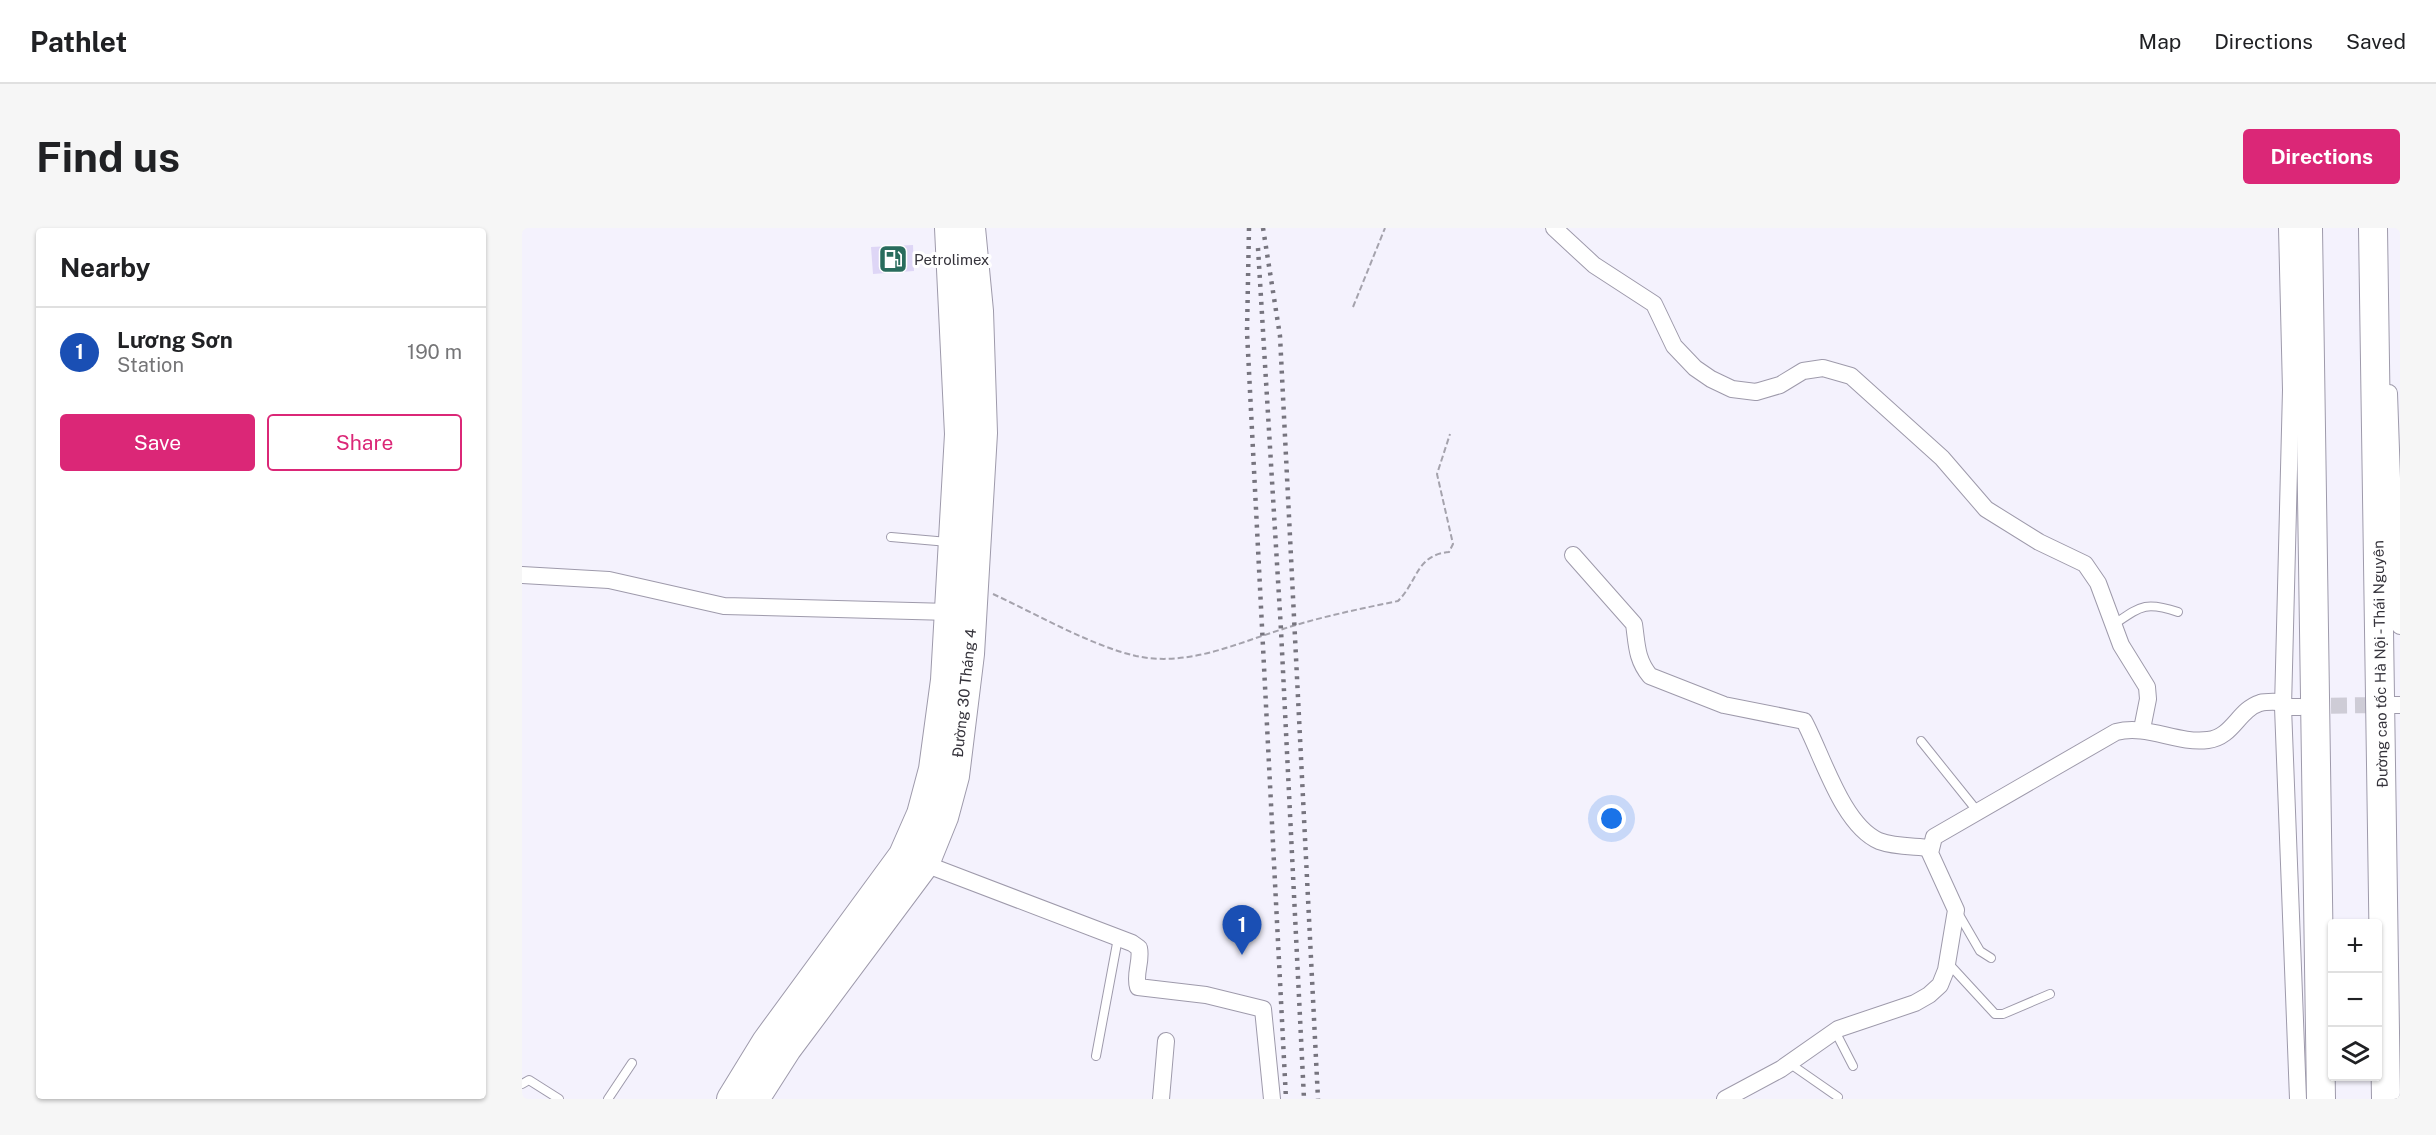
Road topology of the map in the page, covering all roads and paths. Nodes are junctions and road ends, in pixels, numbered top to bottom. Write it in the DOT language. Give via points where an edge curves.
graph roads {
  1 [pos="949,228"];
  2 [pos="971,228"];
  3 [pos="1385,228"];
  4 [pos="2287,228"];
  5 [pos="2308,228"];
  6 [pos="2373,228"];
  7 [pos="2384,228"];
  8 [pos="1559,230"];
  9 [pos="1353,308"];
  10 [pos="1450,434"];
  11 [pos="2397,505"];
  12 [pos="891,537"];
  13 [pos="953,542"];
  14 [pos="1573,555"];
  15 [pos="522,575"];
  16 [pos="974,586"];
  17 [pos="951,612"];
  18 [pos="2178,612"];
  19 [pos="2113,625"];
  20 [pos="2400,626"];
  21 [pos="2283,704"];
  22 [pos="2383,705"];
  23 [pos="2400,705"];
  24 [pos="2300,706"];
  25 [pos="2142,729"];
  26 [pos="1921,741"];
  27 [pos="1978,812"];
  28 [pos="1930,848"];
  29 [pos="914,860"];
  30 [pos="1956,910"];
  31 [pos="1118,938"];
  32 [pos="1991,958"];
  33 [pos="1947,963"];
  34 [pos="2050,994"];
  35 [pos="1835,1030"];
  36 [pos="1166,1041"];
  37 [pos="1096,1056"];
  38 [pos="632,1063"];
  39 [pos="1789,1063"];
  40 [pos="1853,1066"];
  41 [pos="522,1084"];
  42 [pos="762,1096"];
  43 [pos="1838,1097"];
  44 [pos="559,1099"];
  45 [pos="608,1099"];
  46 [pos="731,1099"];
  47 [pos="1161,1099"];
  48 [pos="1272,1099"];
  49 [pos="1725,1099"];
  50 [pos="2298,1099"];
  51 [pos="2321,1099"];
  52 [pos="2386,1099"];
  1 -- 13 [label="highway, Đường 30 Tháng 4" via="959,434"];
  2 -- 16 [label="highway, Đường 30 Tháng 4" via="983,433"];
  3 -- 9 [label="path"];
  4 -- 21 [label="street" via="2291,390"];
  5 -- 51 [label="highway"];
  6 -- 52 [label="highway, Đường cao tốc Hà Nội - Thái Nguyên"];
  7 -- 11 [label="street"];
  8 -- 19 [label="street" via="1594,265 1654,304 1674,346 1710,379 1732,389 1756,392 1780,385 1803,371 1823,368 1851,376 1942,458 1986,509 2039,542 2085,564 2098,583"];
  10 -- 16 [label="path" via="1437,474 1453,544 1449,552 1424,560 1408,592 1398,601 1281,630 1232,648 1178,658 1136,656"];
  11 -- 20 [label="street"];
  12 -- 13 [label="lane"];
  13 -- 17 [label="highway, Đường 30 Tháng 4"];
  14 -- 28 [label="street" via="1634,624 1634,641 1642,666 1650,676 1724,705 1804,721 1838,795 1865,831 1895,845"];
  15 -- 17 [label="street" via="609,579 724,606"];
  16 -- 29 [label="highway, Đường 30 Tháng 4" via="955,776 944,817"];
  17 -- 29 [label="highway, Đường 30 Tháng 4" via="933,769"];
  18 -- 19 [label="lane" via="2149,604"];
  19 -- 25 [label="street" via="2147,687"];
  21 -- 24 [label="street"];
  21 -- 25 [label="street" via="2261,703 2227,733 2209,740 2185,740"];
  21 -- 50 [label="street"];
  22 -- 23 [label="street"];
  25 -- 27 [label="street" via="2116,732"];
  26 -- 27 [label="lane"];
  27 -- 28 [label="street" via="1934,837"];
  28 -- 30 [label="street"];
  29 -- 31 [label="street"];
  29 -- 42 [label="highway, Đường 30 Tháng 4" via="787,1049"];
  29 -- 46 [label="highway, Đường 30 Tháng 4" via="766,1042"];
  30 -- 32 [label="lane" via="1980,951"];
  30 -- 33 [label="street"];
  31 -- 37 [label="lane"];
  31 -- 48 [label="street" via="1139,948 1138,987 1206,995 1263,1009"];
  33 -- 34 [label="lane" via="1995,1014"];
  33 -- 35 [label="street" via="1940,985 1929,995"];
  35 -- 39 [label="street"];
  35 -- 40 [label="lane"];
  36 -- 47 [label="street"];
  38 -- 45 [label="lane"];
  39 -- 43 [label="lane"];
  39 -- 49 [label="street"];
  41 -- 44 [label="lane" via="529,1080"];
}
